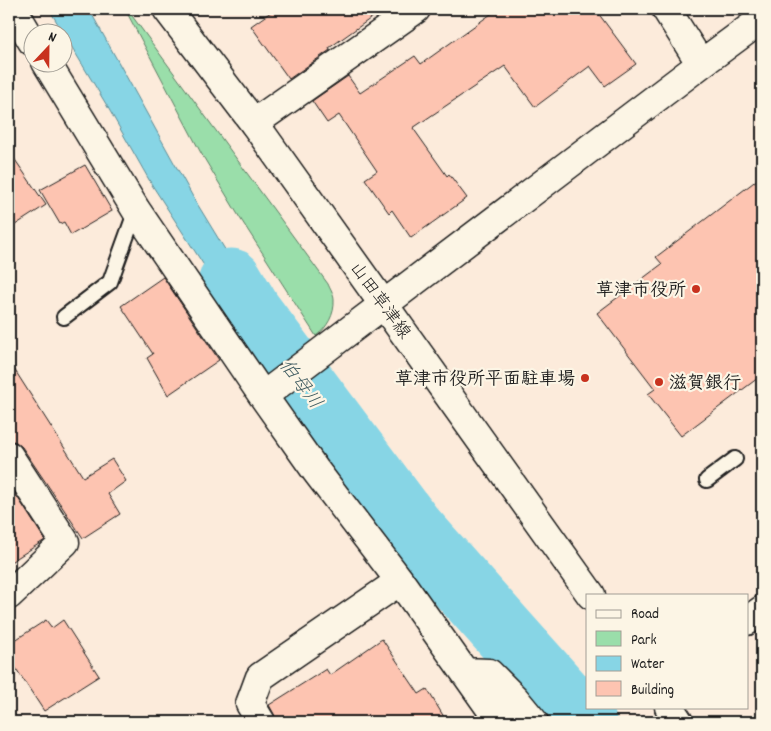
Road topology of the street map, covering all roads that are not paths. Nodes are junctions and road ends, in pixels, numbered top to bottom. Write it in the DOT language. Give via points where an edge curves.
graph roads {
  1 [pos="13,9"];
  2 [pos="167,9"];
  3 [pos="416,9"];
  4 [pos="666,9"];
  5 [pos="762,20"];
  6 [pos="22,24"];
  7 [pos="701,64"];
  8 [pos="52,72"];
  9 [pos="254,123"];
  10 [pos="136,210"];
  11 [pos="384,305"];
  12 [pos="64,317"];
  13 [pos="272,388"];
  14 [pos="9,456"];
  15 [pos="735,459"];
  16 [pos="707,480"];
  17 [pos="400,580"];
  18 [pos="589,594"];
  19 [pos="9,595"];
  20 [pos="762,610"];
  21 [pos="748,620"];
  22 [pos="465,672"];
  23 [pos="670,708"];
  24 [pos="262,722"];
  25 [pos="500,722"];
  26 [pos="534,722"];
  27 [pos="679,722"];
  1 -- 6 [label="street"];
  2 -- 9 [label="street, 山田草津線"];
  3 -- 9 [label="street"];
  4 -- 7 [label="street"];
  5 -- 7 [label="street"];
  7 -- 11 [label="street"];
  8 -- 10 [label="street"];
  9 -- 11 [label="street, 山田草津線"];
  10 -- 12 [label="lane" via="110,282"];
  10 -- 13 [label="street"];
  11 -- 13 [label="street"];
  11 -- 18 [label="street, 山田草津線"];
  13 -- 17 [label="street" via="316,471"];
  14 -- 19 [label="street" via="65,542"];
  15 -- 16 [label="lane"];
  17 -- 22 [label="street"];
  17 -- 24 [label="street" via="260,677 250,704"];
  20 -- 21 [label="street"];
  22 -- 25 [label="street"];
  22 -- 26 [label="street" via="489,673"];
  23 -- 27 [label="street"];
}
